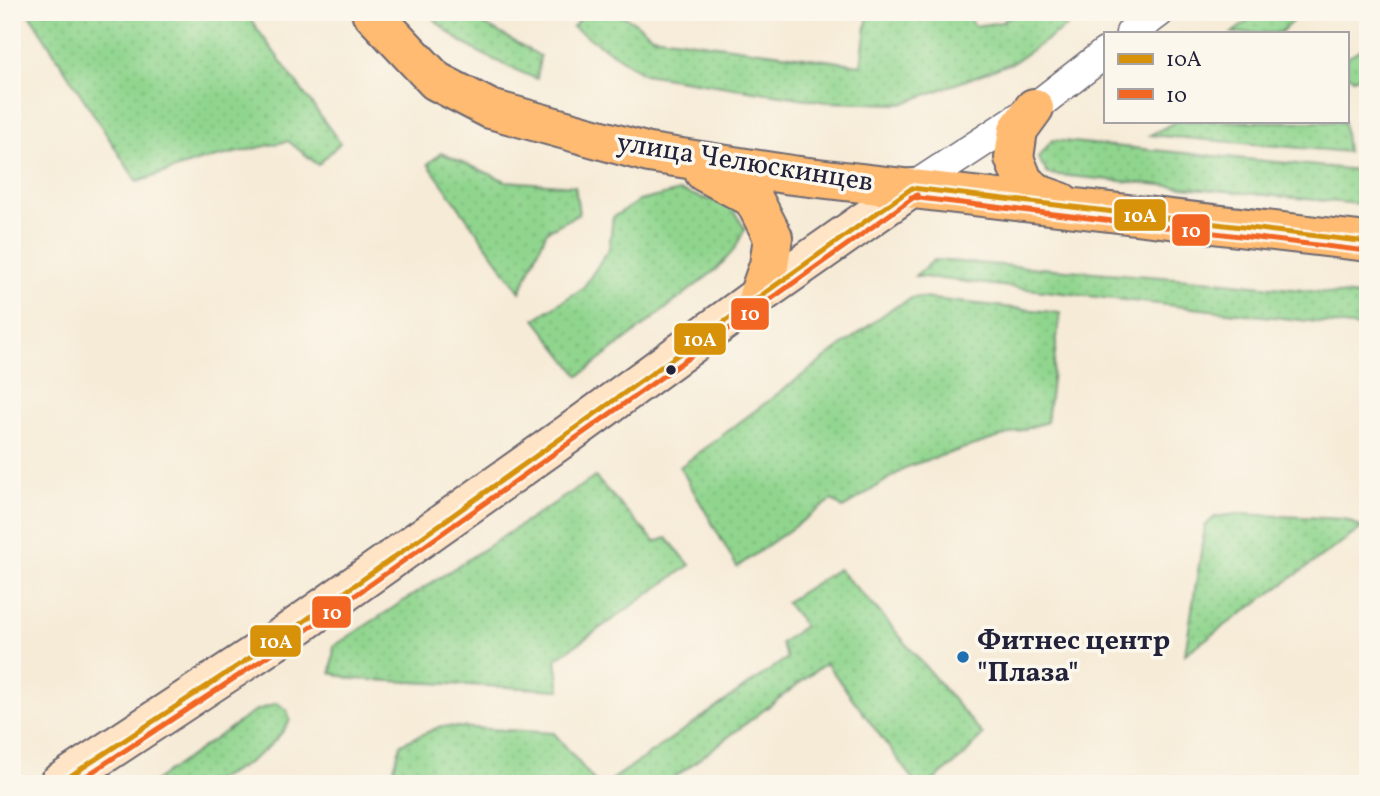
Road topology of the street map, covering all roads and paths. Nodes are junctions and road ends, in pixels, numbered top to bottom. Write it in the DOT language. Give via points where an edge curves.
graph roads {
  1 [pos="371,12"];
  2 [pos="1159,12"];
  3 [pos="1133,32"];
  4 [pos="1104,54"];
  5 [pos="1034,108"];
  6 [pos="649,153"];
  7 [pos="912,188"];
  8 [pos="1077,208"];
  9 [pos="1368,242"];
  10 [pos="758,296"];
  11 [pos="58,784"];
  1 -- 6 [label="main road, улица Челюскинцев" via="436,81 489,109"];
  2 -- 3 [label="street"];
  4 -- 5 [label="street"];
  5 -- 7 [label="street"];
  5 -- 8 [label="main road" via="1018,130 1014,158 1024,183 1041,195"];
  6 -- 7 [label="main road, улица Челюскинцев"];
  6 -- 10 [label="main road" via="705,172 753,198 773,237"];
  7 -- 8 [label="main road, улица Челюскинцев"];
  7 -- 10 [label="main road"];
  8 -- 9 [label="main road, улица Челюскинцев"];
  10 -- 11 [label="main road" via="289,632"];
}
